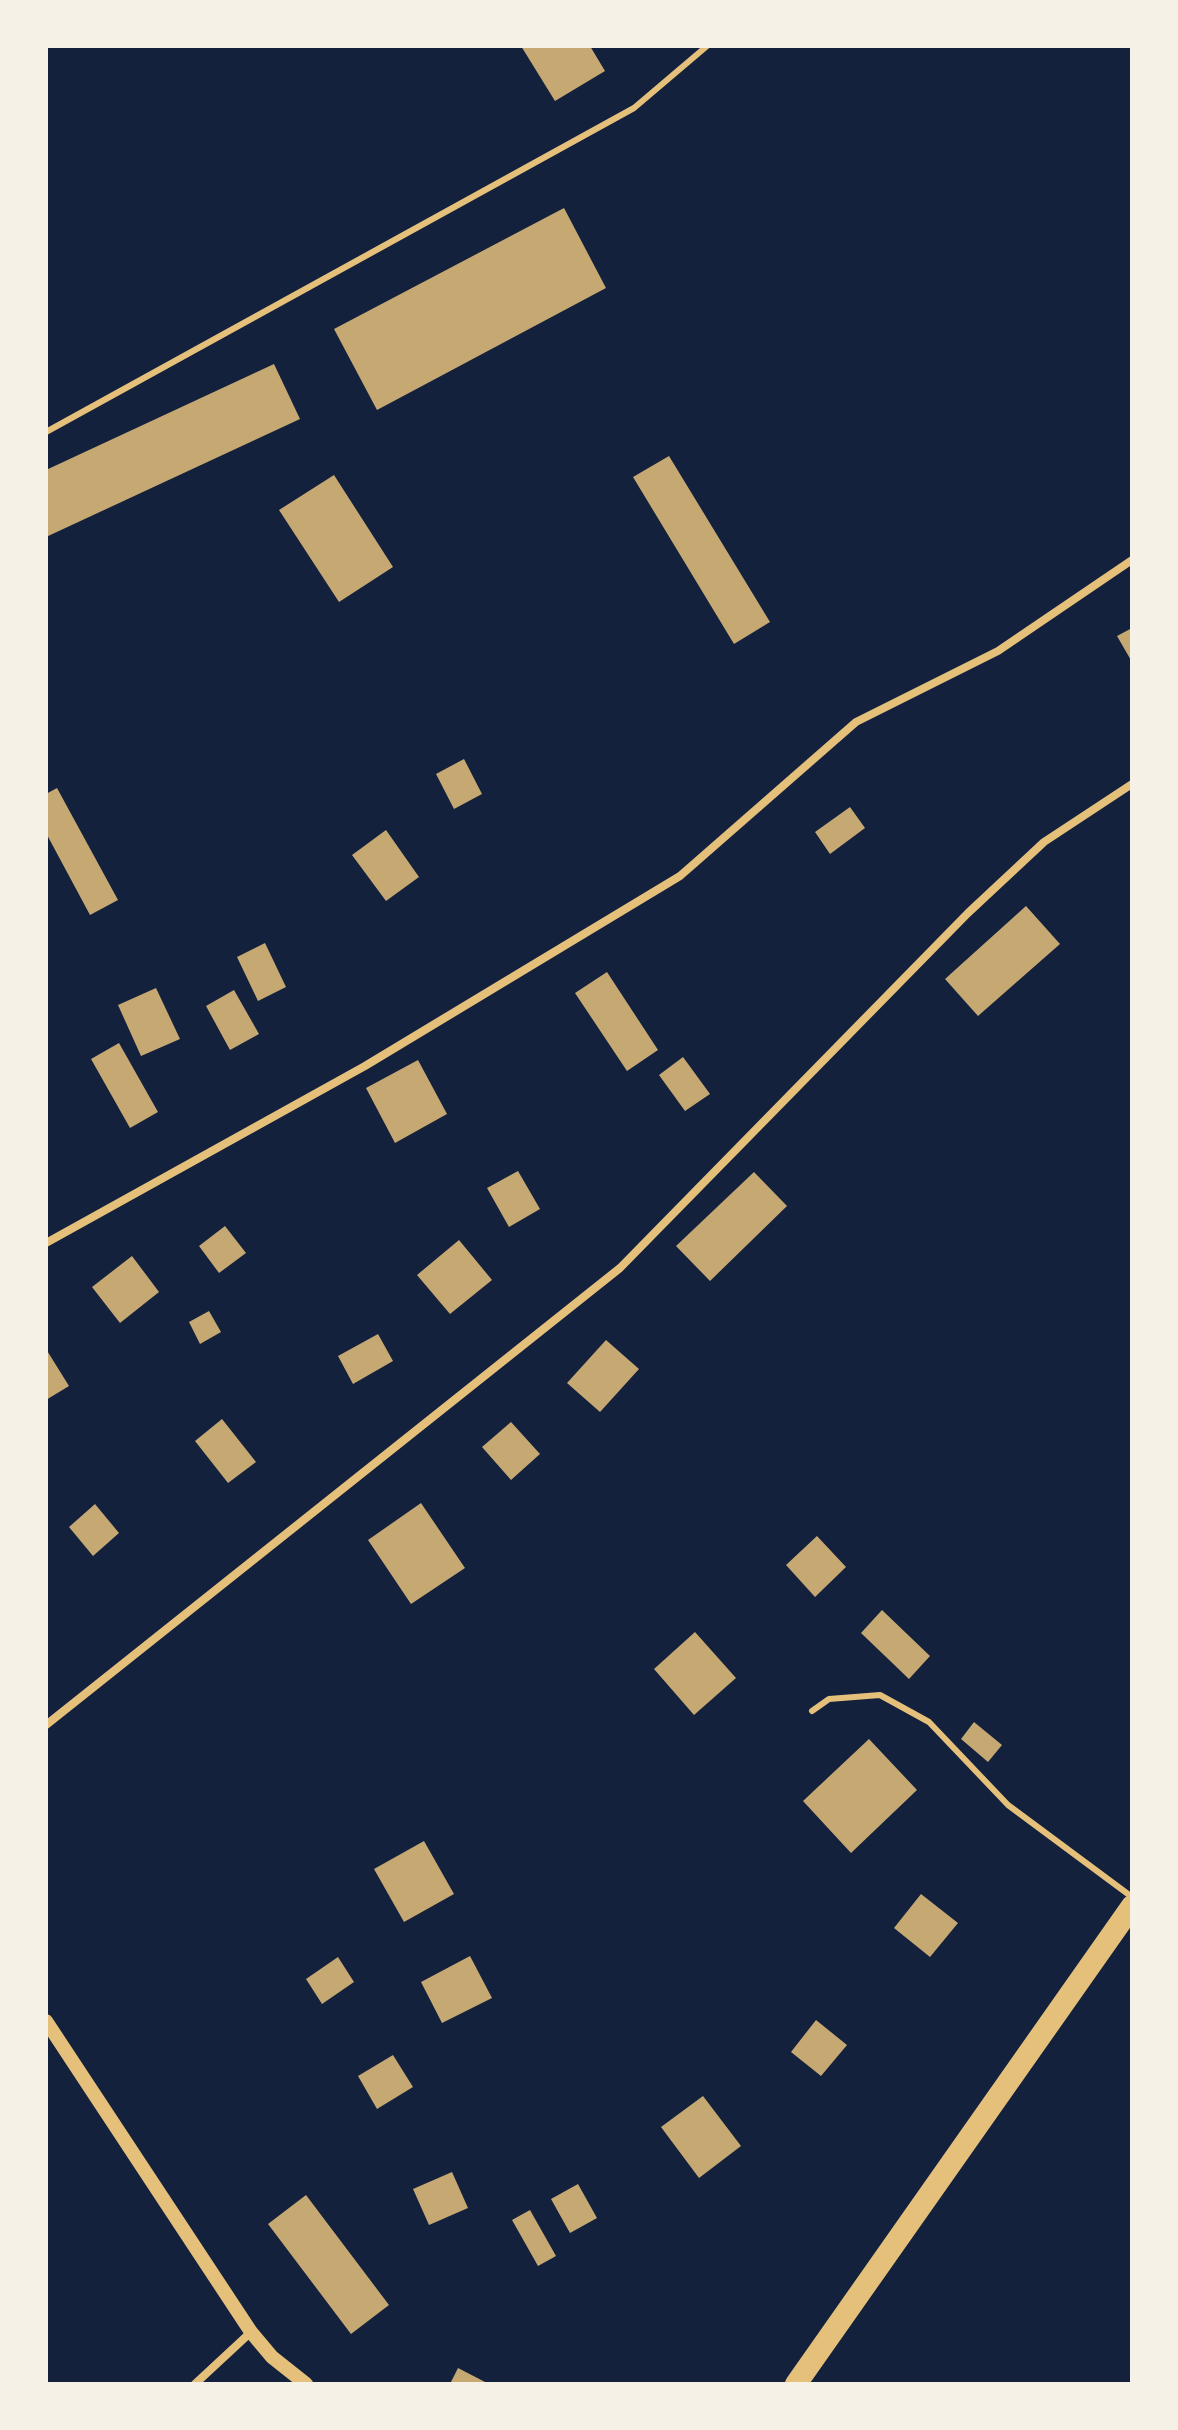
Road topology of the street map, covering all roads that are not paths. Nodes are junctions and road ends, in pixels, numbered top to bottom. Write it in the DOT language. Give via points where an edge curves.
graph roads {
  1 [pos="707,46"];
  2 [pos="46,432"];
  3 [pos="1132,560"];
  4 [pos="1132,784"];
  5 [pos="46,1243"];
  6 [pos="812,1711"];
  7 [pos="46,1725"];
  8 [pos="1132,1897"];
  9 [pos="1132,1906"];
  10 [pos="46,2021"];
  11 [pos="251,2332"];
  12 [pos="195,2384"];
  13 [pos="306,2384"];
  14 [pos="796,2384"];
  1 -- 2 [label="lane" via="634,108"];
  3 -- 5 [label="street" via="998,651 856,722 680,876 365,1066"];
  4 -- 7 [label="street" via="1044,842 968,913 620,1268"];
  6 -- 8 [label="lane" via="829,1699 880,1695 929,1722 1008,1805"];
  9 -- 14 [label="highway"];
  10 -- 11 [label="street"];
  11 -- 12 [label="street"];
  11 -- 13 [label="street"];
}
